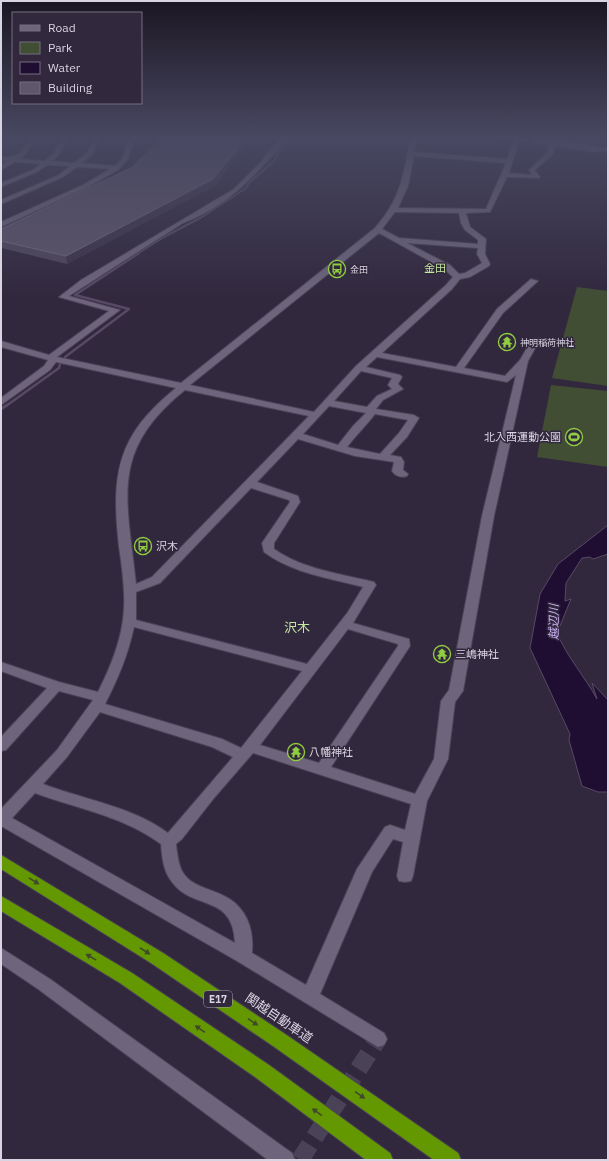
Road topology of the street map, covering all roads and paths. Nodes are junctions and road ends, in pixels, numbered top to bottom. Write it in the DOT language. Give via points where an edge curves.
graph roads {
  1 [pos="28,190"];
  2 [pos="75,190"];
  3 [pos="236,190"];
  4 [pos="403,190"];
  5 [pos="498,190"];
  6 [pos="2,201"];
  7 [pos="38,208"];
  8 [pos="395,210"];
  9 [pos="462,212"];
  10 [pos="1,225"];
  11 [pos="378,230"];
  12 [pos="397,240"];
  13 [pos="481,246"];
  14 [pos="456,277"];
  15 [pos="534,282"];
  16 [pos="541,341"];
  17 [pos="1,344"];
  18 [pos="375,354"];
  19 [pos="52,359"];
  20 [pos="524,361"];
  21 [pos="359,368"];
  22 [pos="458,369"];
  23 [pos="184,386"];
  24 [pos="1,402"];
  25 [pos="327,403"];
  26 [pos="371,412"];
  27 [pos="316,415"];
  28 [pos="296,435"];
  29 [pos="341,448"];
  30 [pos="382,458"];
  31 [pos="403,474"];
  32 [pos="249,483"];
  33 [pos="130,590"];
  34 [pos="129,622"];
  35 [pos="344,624"];
  36 [pos="1,666"];
  37 [pos="310,669"];
  38 [pos="56,686"];
  39 [pos="98,702"];
  40 [pos="1,746"];
  41 [pos="247,751"];
  42 [pos="322,770"];
  43 [pos="33,786"];
  44 [pos="419,801"];
  45 [pos="1,819"];
  46 [pos="411,839"];
  47 [pos="168,841"];
  48 [pos="1,861"];
  49 [pos="405,876"];
  50 [pos="1,903"];
  51 [pos="1,955"];
  52 [pos="243,956"];
  53 [pos="310,996"];
  54 [pos="378,1039"];
  55 [pos="285,1160"];
  56 [pos="382,1160"];
  57 [pos="451,1160"];
  1 -- 6 [label="street"];
  2 -- 7 [label="street"];
  3 -- 19 [label="street" via="192,218 180,222 63,297 116,310"];
  4 -- 8 [label="street"];
  5 -- 9 [label="street" via="488,211"];
  6 -- 7 [label="street"];
  7 -- 10 [label="street"];
  8 -- 9 [label="street"];
  8 -- 11 [label="street"];
  9 -- 13 [label="street" via="469,232 482,239"];
  11 -- 12 [label="street"];
  11 -- 23 [label="street"];
  12 -- 13 [label="street"];
  12 -- 14 [label="street" via="447,267"];
  13 -- 14 [label="street" via="481,254 486,264 466,275"];
  14 -- 18 [label="street" via="449,287"];
  15 -- 22 [label="street" via="500,311"];
  16 -- 20 [label="street" via="534,343"];
  17 -- 19 [label="street"];
  18 -- 21 [label="street"];
  18 -- 22 [label="street"];
  19 -- 23 [label="street"];
  19 -- 24 [label="street" via="47,368"];
  20 -- 22 [label="street" via="507,379"];
  20 -- 44 [label="street" via="488,516 456,691 448,701 441,759"];
  21 -- 25 [label="street"];
  21 -- 26 [label="street" via="397,377 393,385 398,389 380,398"];
  23 -- 27 [label="street"];
  23 -- 33 [label="street" via="150,418 135,438 126,457 120,482 120,498"];
  25 -- 26 [label="street"];
  25 -- 27 [label="street"];
  26 -- 29 [label="street"];
  26 -- 30 [label="street" via="414,418 403,435"];
  27 -- 28 [label="street"];
  28 -- 29 [label="street"];
  28 -- 32 [label="street"];
  29 -- 30 [label="street"];
  30 -- 31 [label="street" via="397,459 397,470"];
  32 -- 33 [label="street" via="156,580"];
  32 -- 35 [label="street" via="294,498 295,502 268,543 268,550 313,571 370,585"];
  33 -- 34 [label="street"];
  34 -- 37 [label="street"];
  34 -- 39 [label="street" via="118,658"];
  35 -- 37 [label="street"];
  35 -- 42 [label="street" via="404,642 404,646"];
  36 -- 38 [label="street"];
  37 -- 41 [label="street"];
  38 -- 39 [label="street"];
  38 -- 40 [label="street"];
  39 -- 41 [label="street"];
  39 -- 43 [label="street" via="60,756"];
  41 -- 42 [label="street"];
  41 -- 47 [label="street" via="177,835"];
  42 -- 44 [label="street"];
  43 -- 45 [label="street"];
  43 -- 47 [label="street" via="119,814 158,832"];
  44 -- 46 [label="street"];
  45 -- 52 [label="street"];
  46 -- 49 [label="street"];
  46 -- 53 [label="street" via="390,831 365,869"];
  47 -- 52 [label="street" via="172,868 184,884 232,907 239,918 246,941"];
  48 -- 57 [label="highway, 関越自動車道 / E17, one-way" via="156,958 280,1040"];
  56 -- 50 [label="highway, one-way" via="262,1071 126,978"];
  51 -- 55 [label="street"];
  52 -- 53 [label="street"];
  53 -- 54 [label="street"];
}
